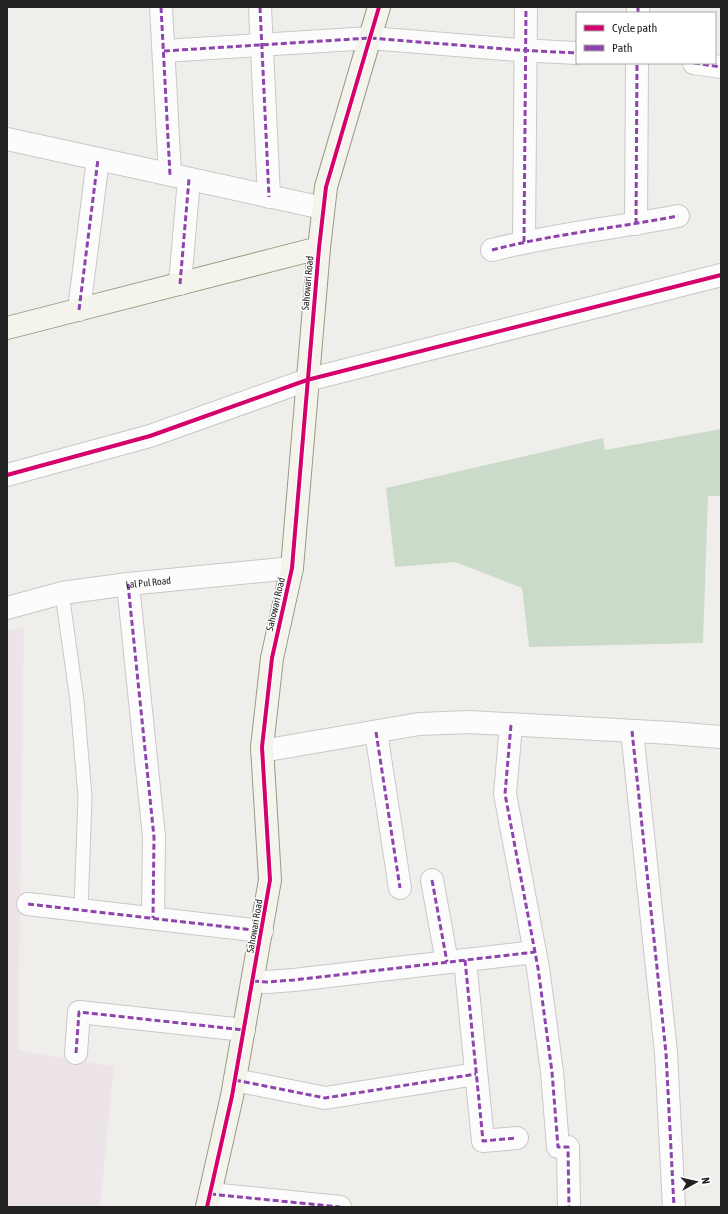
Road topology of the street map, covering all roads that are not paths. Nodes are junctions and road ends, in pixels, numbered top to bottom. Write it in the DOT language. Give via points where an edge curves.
graph roads {
  1 [pos="162,7"];
  2 [pos="260,7"];
  3 [pos="379,7"];
  4 [pos="526,7"];
  5 [pos="370,38"];
  6 [pos="262,45"];
  7 [pos="164,51"];
  8 [pos="526,51"];
  9 [pos="576,53"];
  10 [pos="637,64"];
  11 [pos="701,64"];
  12 [pos="721,67"];
  13 [pos="7,139"];
  14 [pos="98,159"];
  15 [pos="179,177"];
  16 [pos="270,197"];
  17 [pos="323,208"];
  18 [pos="678,216"];
  19 [pos="636,224"];
  20 [pos="524,242"];
  21 [pos="318,248"];
  22 [pos="492,250"];
  23 [pos="721,275"];
  24 [pos="180,284"];
  25 [pos="79,310"];
  26 [pos="7,328"];
  27 [pos="307,380"];
  28 [pos="7,475"];
  29 [pos="292,568"];
  30 [pos="128,584"];
  31 [pos="62,593"];
  32 [pos="7,608"];
  33 [pos="511,725"];
  34 [pos="632,731"];
  35 [pos="376,732"];
  36 [pos="721,737"];
  37 [pos="262,751"];
  38 [pos="432,880"];
  39 [pos="400,888"];
  40 [pos="28,904"];
  41 [pos="81,910"];
  42 [pos="153,918"];
  43 [pos="262,930"];
  44 [pos="535,952"];
  45 [pos="456,961"];
  46 [pos="253,980"];
  47 [pos="244,1030"];
  48 [pos="76,1053"];
  49 [pos="476,1074"];
  50 [pos="235,1080"];
  51 [pos="517,1138"];
  52 [pos="208,1200"];
  53 [pos="340,1207"];
  54 [pos="569,1207"];
  55 [pos="674,1207"];
  1 -- 7 [label="street"];
  2 -- 6 [label="street"];
  3 -- 5 [label="street, Sahowari Road"];
  4 -- 8 [label="street"];
  5 -- 6 [label="street"];
  5 -- 8 [label="street"];
  5 -- 17 [label="street, Sahowari Road" via="326,187"];
  6 -- 7 [label="street"];
  6 -- 16 [label="street"];
  7 -- 15 [label="street"];
  8 -- 9 [label="street"];
  8 -- 20 [label="street"];
  10 -- 19 [label="street"];
  11 -- 12 [label="street"];
  13 -- 14 [label="street"];
  14 -- 15 [label="street"];
  14 -- 25 [label="street"];
  15 -- 16 [label="street"];
  15 -- 24 [label="street"];
  16 -- 17 [label="street"];
  17 -- 21 [label="street, Sahowari Road"];
  18 -- 19 [label="street"];
  19 -- 20 [label="street"];
  20 -- 22 [label="street"];
  21 -- 24 [label="street"];
  21 -- 27 [label="street, Sahowari Road"];
  23 -- 27 [label="street"];
  24 -- 25 [label="street"];
  25 -- 26 [label="street"];
  27 -- 28 [label="street" via="150,436"];
  27 -- 29 [label="street, Sahowari Road"];
  29 -- 30 [label="street, Lal Pul Road"];
  29 -- 37 [label="street, Sahowari Road" via="272,658"];
  30 -- 31 [label="street, Lal Pul Road"];
  30 -- 42 [label="street" via="154,837"];
  31 -- 32 [label="street, Lal Pul Road"];
  31 -- 41 [label="lane" via="77,701 85,797"];
  33 -- 34 [label="street"];
  33 -- 35 [label="street" via="469,722 419,724"];
  33 -- 44 [label="street" via="504,794"];
  34 -- 36 [label="street"];
  34 -- 55 [label="street" via="666,1053"];
  35 -- 37 [label="street"];
  35 -- 39 [label="street"];
  37 -- 43 [label="street, Sahowari Road" via="270,880"];
  38 -- 45 [label="street"];
  40 -- 41 [label="street"];
  41 -- 42 [label="street"];
  42 -- 43 [label="street"];
  43 -- 46 [label="street, Sahowari Road"];
  44 -- 45 [label="street"];
  44 -- 54 [label="street" via="552,1072 558,1147 568,1148"];
  45 -- 46 [label="street" via="294,980"];
  45 -- 49 [label="street"];
  46 -- 47 [label="street, Sahowari Road"];
  47 -- 48 [label="street" via="79,1012"];
  47 -- 50 [label="street, Sahowari Road"];
  49 -- 50 [label="street" via="325,1098"];
  49 -- 51 [label="street" via="483,1140"];
  50 -- 52 [label="street, Sahowari Road"];
  52 -- 53 [label="street"];
}
